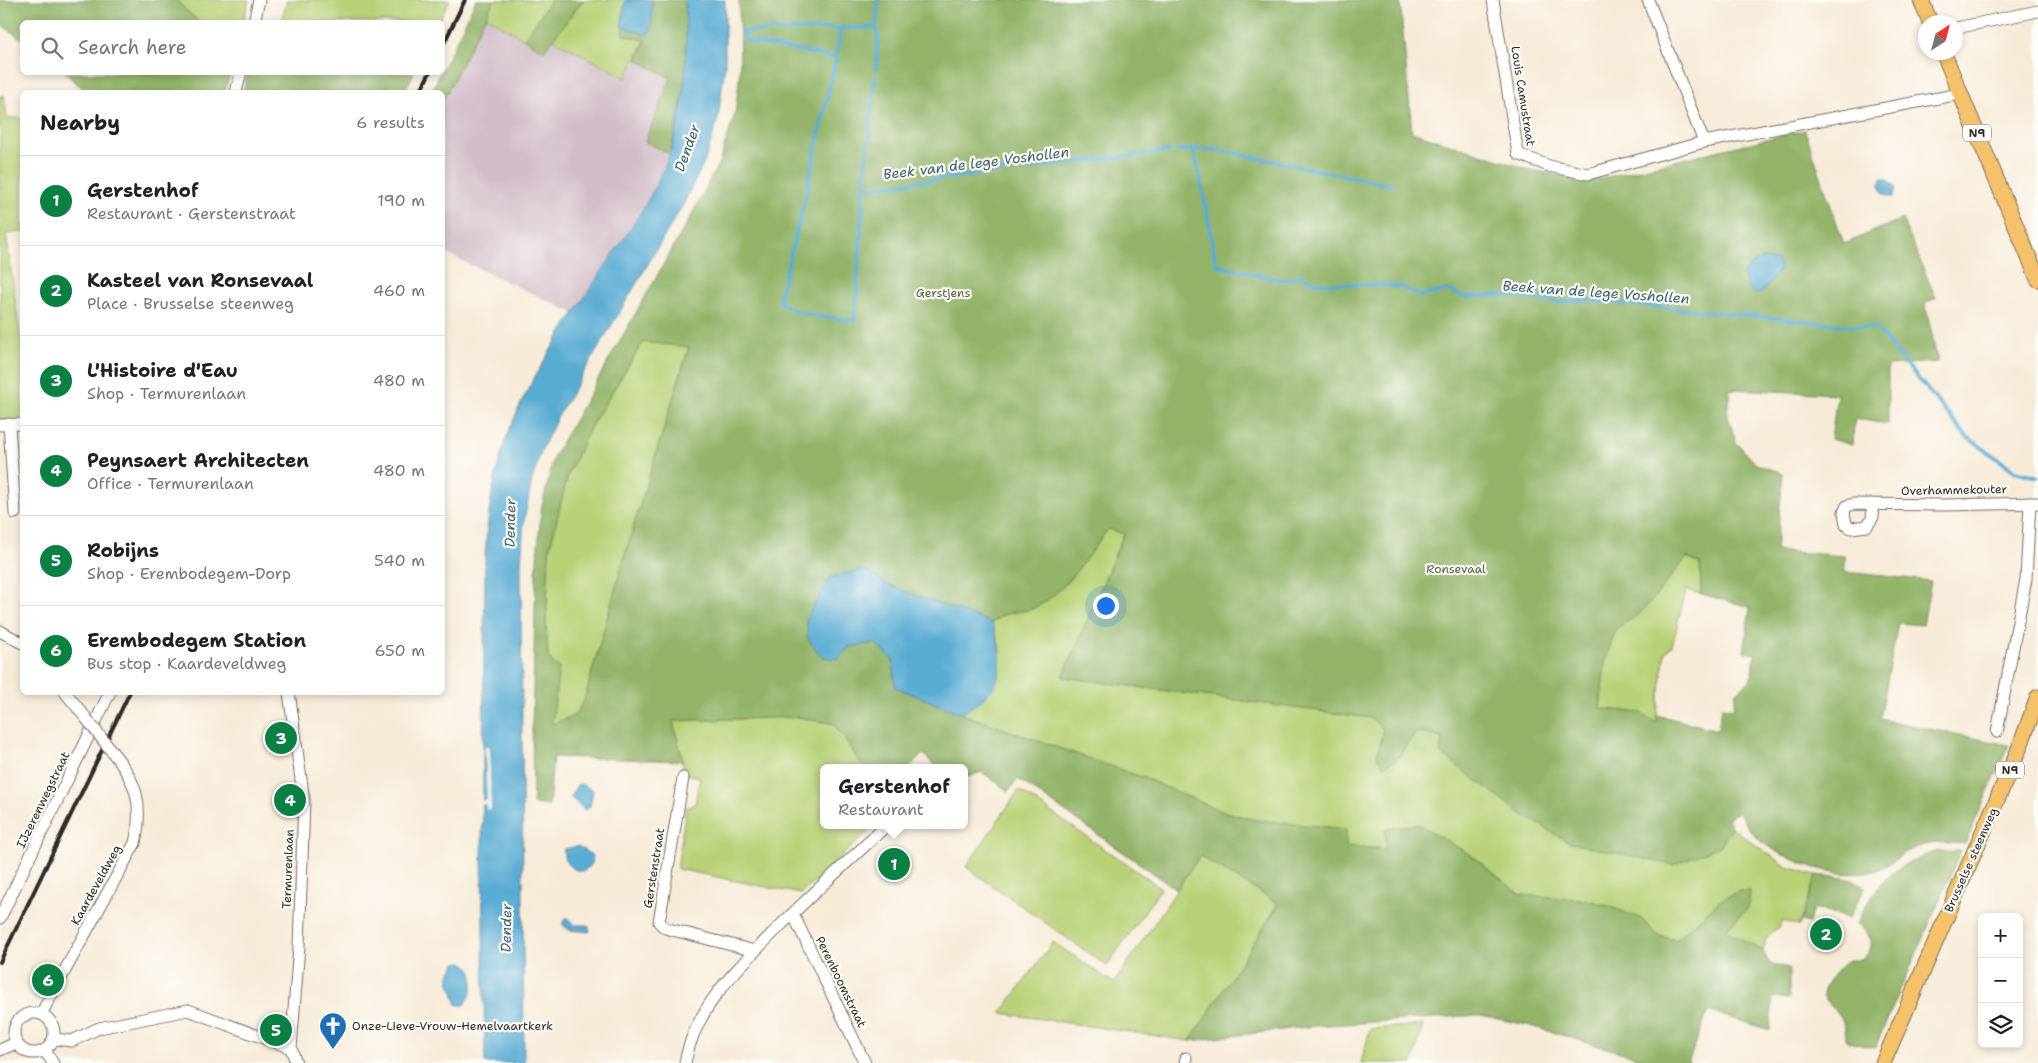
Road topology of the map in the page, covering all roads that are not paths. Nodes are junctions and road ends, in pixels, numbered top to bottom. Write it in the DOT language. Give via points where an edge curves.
graph roads {
  1 [pos="259,0"];
  2 [pos="1493,0"];
  3 [pos="1648,0"];
  4 [pos="1921,0"];
  5 [pos="2038,11"];
  6 [pos="1927,15"];
  7 [pos="254,20"];
  8 [pos="1963,27"];
  9 [pos="1946,60"];
  10 [pos="240,75"];
  11 [pos="236,90"];
  12 [pos="1960,94"];
  13 [pos="1704,142"];
  14 [pos="2038,279"];
  15 [pos="5,424"];
  16 [pos="20,424"];
  17 [pos="2034,503"];
  18 [pos="1871,504"];
  19 [pos="15,513"];
  20 [pos="0,631"];
  21 [pos="20,643"];
  22 [pos="67,695"];
  23 [pos="109,695"];
  24 [pos="289,695"];
  25 [pos="2038,697"];
  26 [pos="1997,732"];
  27 [pos="683,778"];
  28 [pos="883,829"];
  29 [pos="793,914"];
  30 [pos="0,918"];
  31 [pos="755,951"];
  32 [pos="41,1014"];
  33 [pos="54,1039"];
  34 [pos="16,1043"];
  35 [pos="291,1048"];
  36 [pos="0,1050"];
  37 [pos="45,1051"];
  38 [pos="53,1063"];
  39 [pos="296,1063"];
  40 [pos="685,1063"];
  41 [pos="864,1063"];
  42 [pos="1883,1063"];
  1 -- 7 [label="street"];
  2 -- 13 [label="street, Louis Camustraat" via="1518,154 1549,166 1588,174"];
  3 -- 13 [label="street"];
  4 -- 6 [label="main road"];
  5 -- 8 [label="street"];
  9 -- 12 [label="main road, N9"];
  10 -- 11 [label="street"];
  12 -- 13 [label="street, Louis Camustraat"];
  12 -- 14 [label="main road, N9"];
  15 -- 16 [label="street"];
  15 -- 19 [label="street"];
  17 -- 18 [label="street, Overhammekouter"];
  17 -- 26 [label="street" via="2026,579"];
  20 -- 21 [label="street"];
  22 -- 32 [label="street, Kaardeveldweg, bridge" via="125,767 136,791 139,814 135,843"];
  23 -- 30 [label="street, IJzerenwegstraat"];
  24 -- 35 [label="street, Termurenlaan" via="304,801 299,946"];
  25 -- 42 [label="main road, Brusselse steenweg / N9" via="2019,749"];
  27 -- 31 [label="street, Gerstenstraat" via="659,922 665,928"];
  28 -- 29 [label="street"];
  29 -- 31 [label="street"];
  29 -- 41 [label="street, Perenboomstraat"];
  31 -- 40 [label="street" via="711,1001"];
  32 -- 33 [label="street" via="53,1024"];
  32 -- 34 [label="street" via="28,1014 17,1023"];
  33 -- 35 [label="street" via="72,1041 99,1028 188,1010"];
  33 -- 37 [label="street"];
  34 -- 36 [label="street"];
  34 -- 37 [label="street" via="28,1053"];
  35 -- 39 [label="street"];
  37 -- 38 [label="street"];
}
